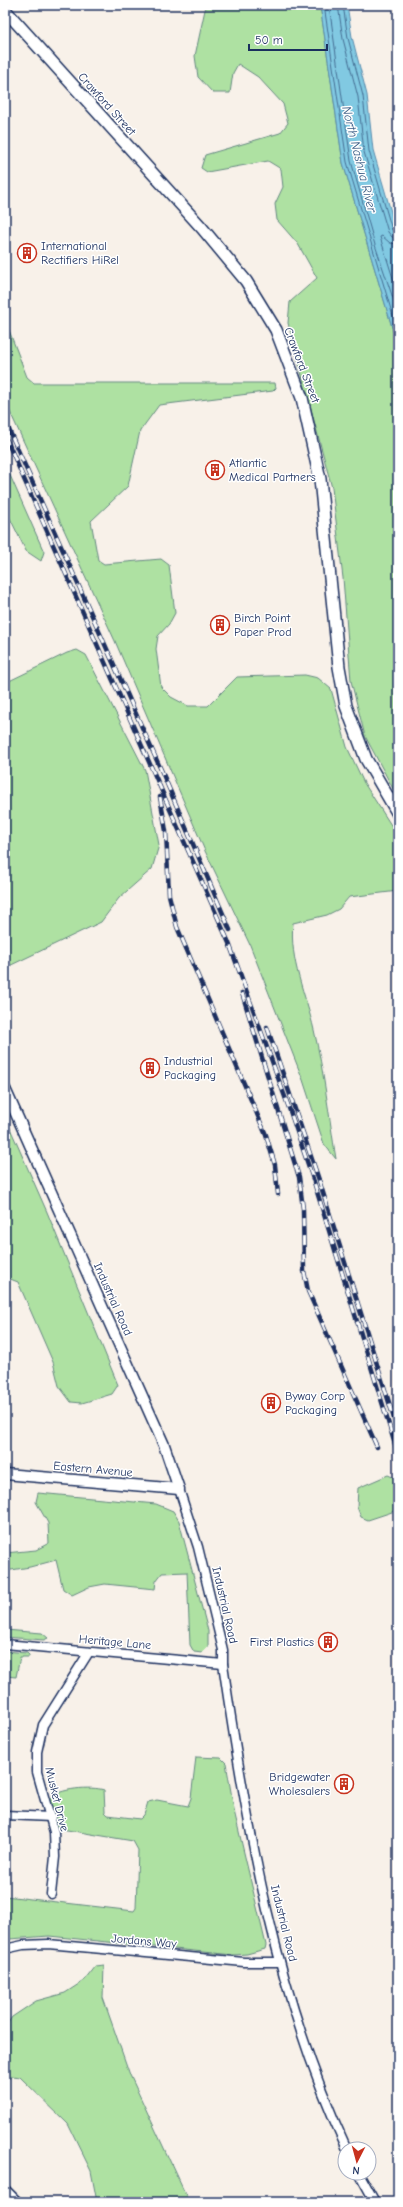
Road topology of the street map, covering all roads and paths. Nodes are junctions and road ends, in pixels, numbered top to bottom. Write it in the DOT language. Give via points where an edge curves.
graph roads {
  1 [pos="5,10"];
  2 [pos="398,814"];
  3 [pos="5,1089"];
  4 [pos="5,1474"];
  5 [pos="179,1489"];
  6 [pos="5,1644"];
  7 [pos="89,1652"];
  8 [pos="223,1664"];
  9 [pos="5,1814"];
  10 [pos="51,1817"];
  11 [pos="52,1894"];
  12 [pos="5,1949"];
  13 [pos="280,1962"];
  14 [pos="343,2141"];
  15 [pos="364,2181"];
  16 [pos="5,2189"];
  17 [pos="18,2202"];
  18 [pos="376,2202"];
  1 -- 2 [label="main road, Crawford Street" via="202,228 246,281 276,330 302,398 319,473 339,667 346,706 366,759"];
  3 -- 5 [label="street, Industrial Road" via="164,1445"];
  4 -- 5 [label="street, Eastern Avenue"];
  5 -- 8 [label="street, Industrial Road" via="204,1570 223,1650"];
  6 -- 7 [label="street, Heritage Lane"];
  7 -- 8 [label="street, Heritage Lane"];
  7 -- 10 [label="street, Musket Drive" via="40,1735 36,1765"];
  8 -- 13 [label="street, Industrial Road" via="247,1819"];
  9 -- 10 [label="street"];
  10 -- 11 [label="street, Musket Drive" via="55,1857"];
  12 -- 13 [label="street, Jordans Way" via="40,1944 244,1962"];
  13 -- 14 [label="street, Industrial Road" via="304,2043"];
  15 -- 18 [label="street"];
  16 -- 17 [label="street"];
}
